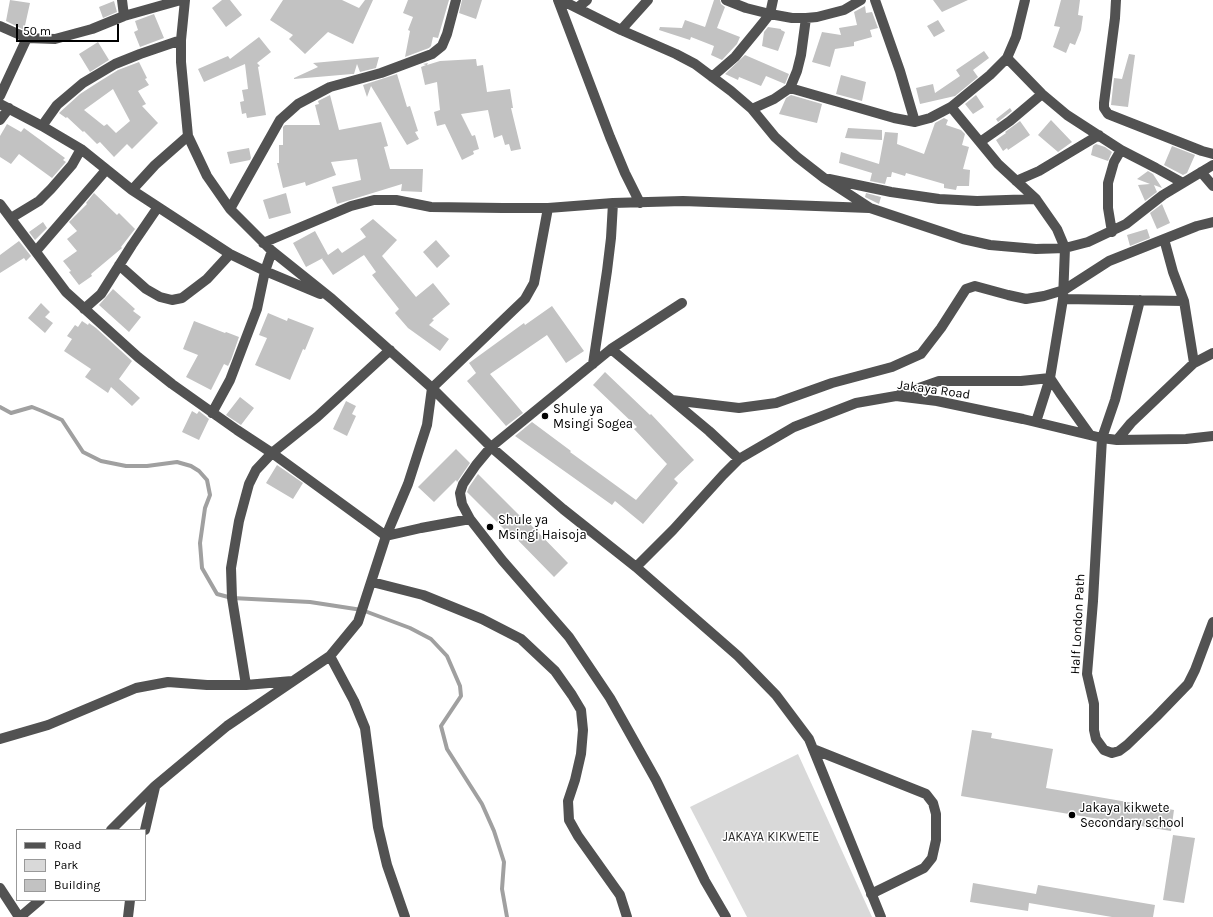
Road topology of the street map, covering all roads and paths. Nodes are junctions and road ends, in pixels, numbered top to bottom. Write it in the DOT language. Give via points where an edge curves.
graph roads {
  1 [pos="122,0"];
  2 [pos="181,0"];
  3 [pos="186,0"];
  4 [pos="456,0"];
  5 [pos="560,0"];
  6 [pos="587,0"];
  7 [pos="726,0"];
  8 [pos="773,0"];
  9 [pos="861,0"];
  10 [pos="875,0"];
  11 [pos="1024,0"];
  12 [pos="1116,0"];
  13 [pos="645,1"];
  14 [pos="577,8"];
  15 [pos="770,14"];
  16 [pos="124,16"];
  17 [pos="806,18"];
  18 [pos="0,26"];
  19 [pos="621,30"];
  20 [pos="27,38"];
  21 [pos="181,40"];
  22 [pos="1007,58"];
  23 [pos="712,77"];
  24 [pos="790,88"];
  25 [pos="1042,94"];
  26 [pos="0,96"];
  27 [pos="4,106"];
  28 [pos="950,107"];
  29 [pos="752,110"];
  30 [pos="0,120"];
  31 [pos="915,122"];
  32 [pos="42,126"];
  33 [pos="1099,135"];
  34 [pos="188,136"];
  35 [pos="980,142"];
  36 [pos="81,149"];
  37 [pos="1121,150"];
  38 [pos="1213,154"];
  39 [pos="1213,165"];
  40 [pos="106,170"];
  41 [pos="1201,172"];
  42 [pos="824,178"];
  43 [pos="1016,181"];
  44 [pos="1183,183"];
  45 [pos="1213,186"];
  46 [pos="132,190"];
  47 [pos="1036,199"];
  48 [pos="613,203"];
  49 [pos="640,203"];
  50 [pos="0,204"];
  51 [pos="158,208"];
  52 [pos="548,208"];
  53 [pos="870,208"];
  54 [pos="230,209"];
  55 [pos="11,218"];
  56 [pos="1213,222"];
  57 [pos="1112,232"];
  58 [pos="1164,239"];
  59 [pos="263,243"];
  60 [pos="1065,248"];
  61 [pos="36,251"];
  62 [pos="272,251"];
  63 [pos="230,254"];
  64 [pos="119,266"];
  65 [pos="265,271"];
  66 [pos="1063,294"];
  67 [pos="332,299"];
  68 [pos="1140,300"];
  69 [pos="1184,301"];
  70 [pos="682,303"];
  71 [pos="84,309"];
  72 [pos="611,349"];
  73 [pos="390,350"];
  74 [pos="1213,352"];
  75 [pos="1194,363"];
  76 [pos="593,364"];
  77 [pos="1050,378"];
  78 [pos="432,388"];
  79 [pos="896,396"];
  80 [pos="672,400"];
  81 [pos="212,413"];
  82 [pos="1036,422"];
  83 [pos="1090,435"];
  84 [pos="1213,436"];
  85 [pos="1102,438"];
  86 [pos="1118,440"];
  87 [pos="490,447"];
  88 [pos="272,453"];
  89 [pos="739,459"];
  90 [pos="470,519"];
  91 [pos="386,536"];
  92 [pos="636,567"];
  93 [pos="372,582"];
  94 [pos="1213,622"];
  95 [pos="330,656"];
  96 [pos="293,681"];
  97 [pos="246,685"];
  98 [pos="0,739"];
  99 [pos="813,749"];
  100 [pos="155,786"];
  101 [pos="112,829"];
  102 [pos="145,829"];
  103 [pos="0,888"];
  104 [pos="871,894"];
  105 [pos="39,901"];
  106 [pos="130,901"];
  107 [pos="19,917"];
  108 [pos="128,917"];
  109 [pos="404,917"];
  110 [pos="627,917"];
  111 [pos="726,917"];
  112 [pos="881,917"];
  1 -- 16 [label="street"];
  2 -- 16 [label="street"];
  3 -- 21 [label="street"];
  4 -- 54 [label="street" via="442,46 432,54 381,73 330,87 298,104 280,120"];
  5 -- 14 [label="street"];
  5 -- 49 [label="street" via="610,137"];
  6 -- 14 [label="street"];
  7 -- 15 [label="street"];
  8 -- 15 [label="street"];
  9 -- 17 [label="street" via="844,10"];
  10 -- 31 [label="street"];
  11 -- 22 [label="street" via="1016,37"];
  12 -- 38 [label="street" via="1104,108 1114,117"];
  13 -- 19 [label="street"];
  14 -- 19 [label="street"];
  15 -- 17 [label="street"];
  15 -- 23 [label="street" via="745,46"];
  16 -- 20 [label="street" via="92,29 55,39"];
  17 -- 24 [label="street" via="801,55"];
  18 -- 20 [label="street"];
  19 -- 23 [label="street" via="676,54"];
  20 -- 26 [label="street"];
  21 -- 32 [label="street" via="115,64 83,83 57,105"];
  21 -- 34 [label="street"];
  22 -- 25 [label="street"];
  22 -- 28 [label="street"];
  23 -- 29 [label="street"];
  24 -- 29 [label="street"];
  24 -- 31 [label="street" via="874,113"];
  25 -- 33 [label="street"];
  25 -- 35 [label="street"];
  27 -- 30 [label="street"];
  27 -- 32 [label="street"];
  28 -- 31 [label="street" via="930,118"];
  28 -- 35 [label="street"];
  29 -- 42 [label="street" via="775,137"];
  32 -- 36 [label="street"];
  33 -- 37 [label="street"];
  33 -- 43 [label="street" via="1039,171"];
  34 -- 46 [label="street" via="155,165"];
  34 -- 54 [label="street" via="207,176"];
  35 -- 43 [label="street"];
  36 -- 40 [label="street"];
  36 -- 55 [label="street" via="72,165 39,201"];
  37 -- 44 [label="street"];
  37 -- 57 [label="street" via="1114,162 1108,183 1108,208"];
  39 -- 41 [label="street"];
  40 -- 46 [label="street"];
  40 -- 61 [label="street"];
  41 -- 44 [label="street"];
  41 -- 45 [label="street"];
  42 -- 47 [label="street" via="891,192 939,198 977,201"];
  42 -- 53 [label="street"];
  43 -- 47 [label="street"];
  44 -- 57 [label="street"];
  46 -- 51 [label="street"];
  47 -- 60 [label="street"];
  48 -- 49 [label="street"];
  48 -- 52 [label="street"];
  48 -- 76 [label="street"];
  49 -- 53 [label="street" via="683,201"];
  50 -- 55 [label="street"];
  51 -- 63 [label="street"];
  51 -- 64 [label="street"];
  52 -- 59 [label="street" via="431,207 396,200 374,200 351,206"];
  52 -- 78 [label="street" via="534,283 525,299"];
  53 -- 60 [label="street" via="946,234 990,245 1036,249"];
  54 -- 59 [label="street"];
  55 -- 61 [label="street"];
  56 -- 58 [label="street"];
  57 -- 60 [label="street"];
  58 -- 66 [label="street" via="1109,261"];
  58 -- 69 [label="street"];
  59 -- 62 [label="street"];
  60 -- 66 [label="street"];
  61 -- 71 [label="street" via="66,292"];
  62 -- 65 [label="street"];
  62 -- 67 [label="street"];
  63 -- 64 [label="street" via="207,279 182,298 172,300 146,289"];
  63 -- 65 [label="street"];
  64 -- 71 [label="street" via="101,294"];
  65 -- 67 [label="street"];
  65 -- 81 [label="street" via="257,309 230,380"];
  66 -- 68 [label="street"];
  66 -- 77 [label="street"];
  66 -- 80 [label="street" via="1026,299 975,286 966,289 921,354 892,367 832,383 776,403 739,408"];
  67 -- 73 [label="street"];
  68 -- 69 [label="street"];
  68 -- 85 [label="street, Half London Path" via="1115,400"];
  69 -- 75 [label="street"];
  70 -- 72 [label="street"];
  71 -- 81 [label="street" via="127,348"];
  72 -- 76 [label="street"];
  72 -- 80 [label="street"];
  73 -- 78 [label="street"];
  73 -- 88 [label="street" via="317,417"];
  74 -- 75 [label="street"];
  75 -- 86 [label="street" via="1131,423"];
  76 -- 87 [label="street"];
  77 -- 79 [label="street" via="1021,381 939,381"];
  77 -- 82 [label="street"];
  77 -- 83 [label="street"];
  78 -- 87 [label="street"];
  78 -- 91 [label="street" via="427,425 408,484"];
  79 -- 82 [label="street, Jakaya Road" via="937,401"];
  79 -- 89 [label="street, Jakaya Road" via="856,403 794,427"];
  80 -- 89 [label="street"];
  81 -- 88 [label="street"];
  82 -- 83 [label="street, Jakaya Road"];
  83 -- 85 [label="street, Jakaya Road"];
  84 -- 86 [label="street, Jakaya Road"];
  85 -- 86 [label="street, Jakaya Road"];
  85 -- 94 [label="street, Half London Path" via="1087,674 1094,704 1096,739 1104,750 1112,753 1127,745 1188,684"];
  87 -- 90 [label="street" via="471,471 460,493 462,504"];
  87 -- 92 [label="street"];
  88 -- 91 [label="street"];
  88 -- 97 [label="street" via="256,470 249,484 230,568 232,598"];
  89 -- 92 [label="street, Jakaya Road"];
  90 -- 91 [label="street"];
  90 -- 111 [label="street" via="568,637 610,698 656,780 705,881"];
  91 -- 93 [label="street"];
  92 -- 99 [label="street" via="738,656 776,695 810,739"];
  93 -- 95 [label="street" via="358,622"];
  93 -- 110 [label="street" via="423,595 482,619 521,639 555,671 580,710 583,730 578,767 568,801 570,820 578,836 620,895"];
  95 -- 96 [label="street"];
  95 -- 109 [label="street" via="365,728 378,827"];
  96 -- 97 [label="street"];
  96 -- 100 [label="street" via="227,726"];
  97 -- 98 [label="street" via="168,682 136,688 48,725"];
  99 -- 104 [label="street"];
  99 -- 104 [label="street" via="926,794 934,803 936,840 932,858 924,868"];
  100 -- 101 [label="street"];
  100 -- 102 [label="street"];
  103 -- 107 [label="street"];
  104 -- 112 [label="street"];
  105 -- 107 [label="street"];
  106 -- 108 [label="street"];
}
